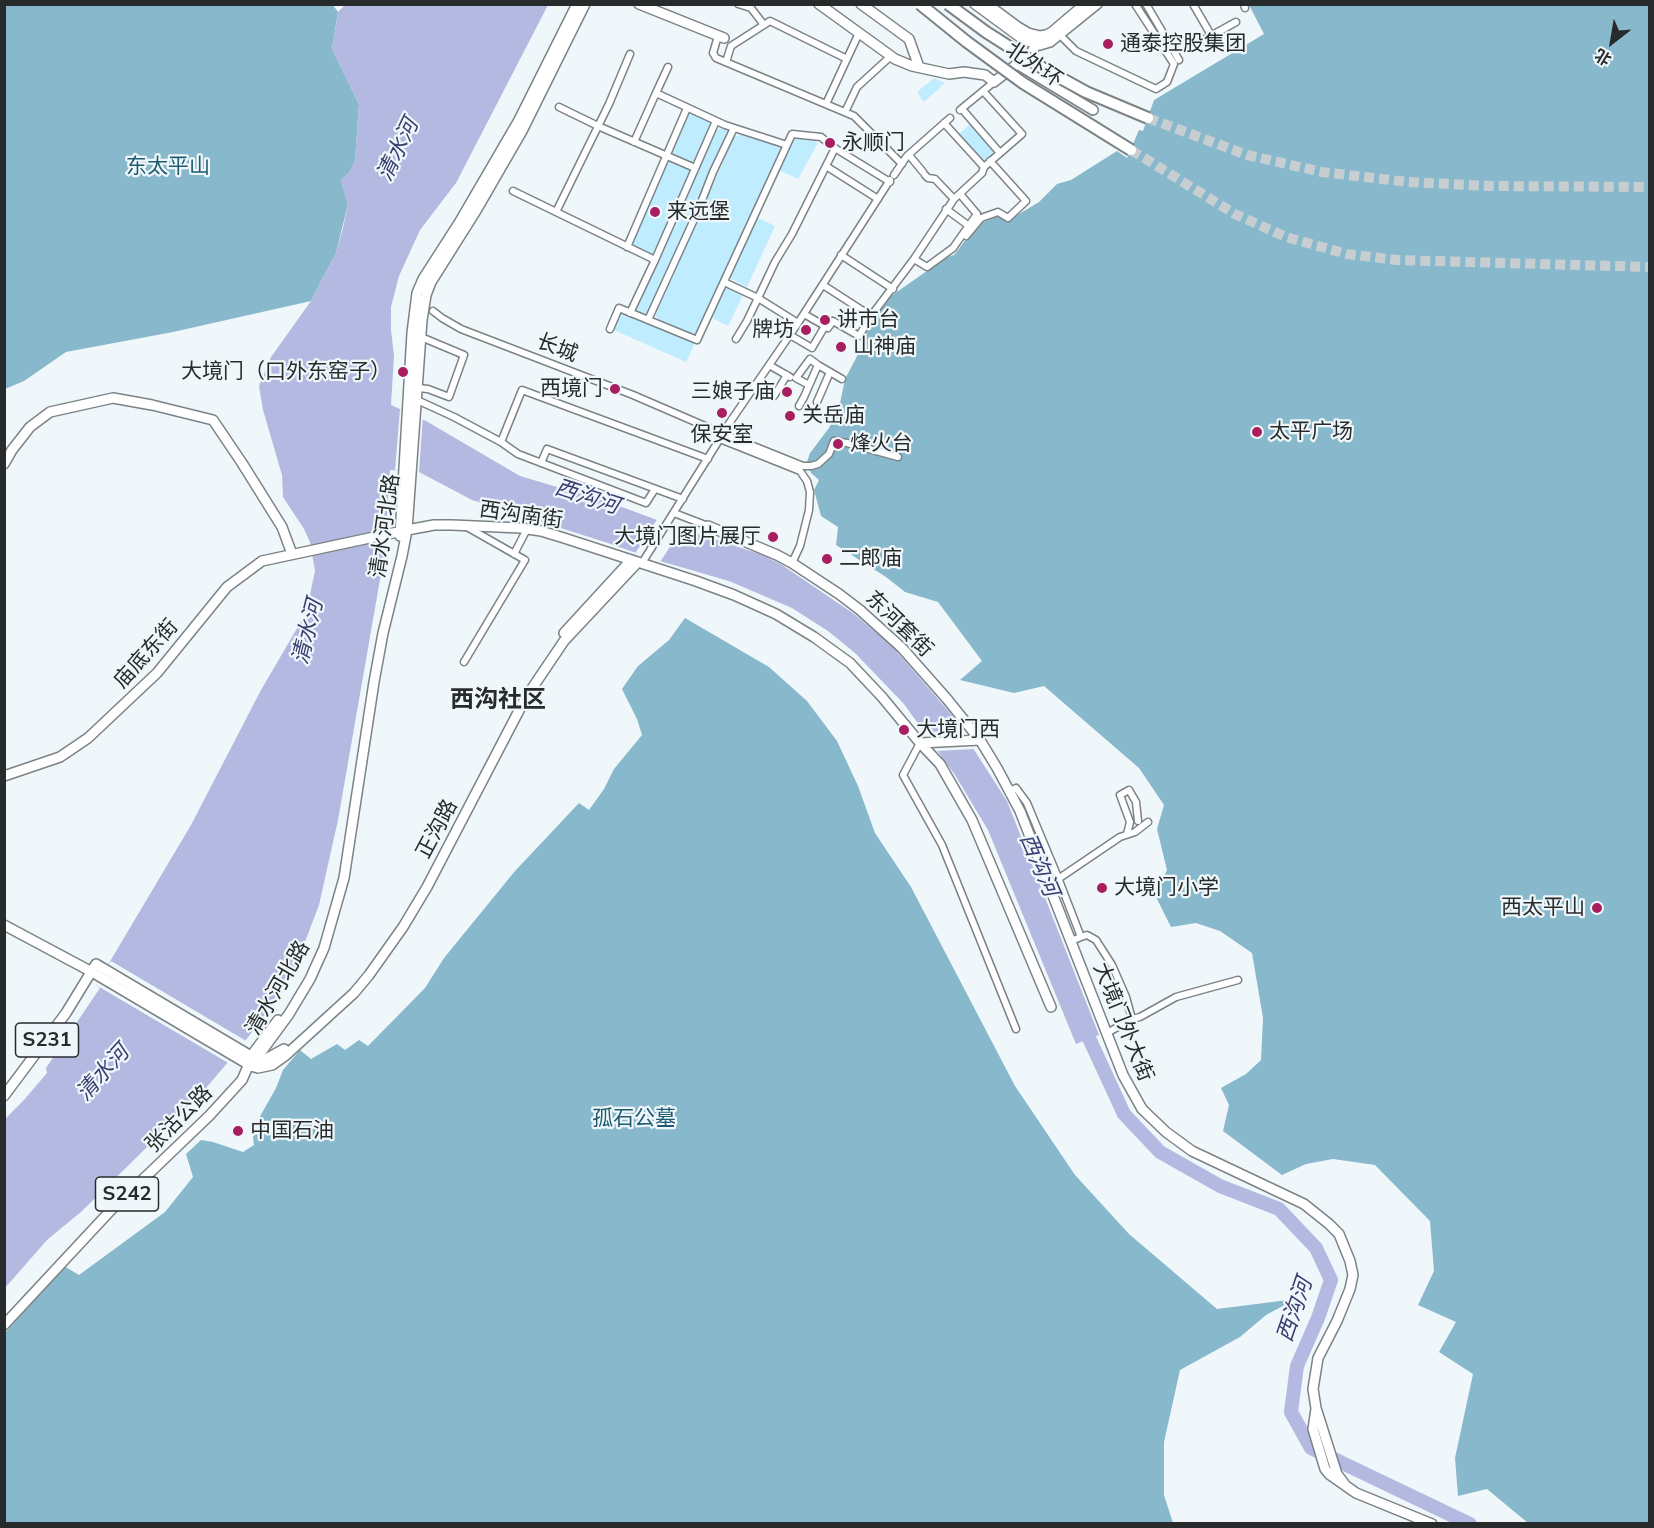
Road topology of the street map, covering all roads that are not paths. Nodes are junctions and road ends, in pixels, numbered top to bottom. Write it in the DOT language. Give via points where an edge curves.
graph roads {
  1 [pos="577,4"];
  2 [pos="585,4"];
  3 [pos="639,4"];
  4 [pos="738,4"];
  5 [pos="819,4"];
  6 [pos="861,4"];
  7 [pos="920,4"];
  8 [pos="948,4"];
  9 [pos="975,4"];
  10 [pos="987,4"];
  11 [pos="1085,4"];
  12 [pos="1097,4"];
  13 [pos="1135,4"];
  14 [pos="1146,4"];
  15 [pos="1193,4"];
  16 [pos="1236,22"];
  17 [pos="764,25"];
  18 [pos="1057,31"];
  19 [pos="859,33"];
  20 [pos="1211,35"];
  21 [pos="721,37"];
  22 [pos="1038,40"];
  23 [pos="1198,43"];
  24 [pos="630,54"];
  25 [pos="891,56"];
  26 [pos="847,59"];
  27 [pos="1179,60"];
  28 [pos="726,62"];
  29 [pos="1017,64"];
  30 [pos="668,67"];
  31 [pos="919,67"];
  32 [pos="994,82"];
  33 [pos="983,91"];
  34 [pos="656,93"];
  35 [pos="826,104"];
  36 [pos="559,107"];
  37 [pos="687,108"];
  38 [pos="1093,110"];
  39 [pos="845,112"];
  40 [pos="1148,118"];
  41 [pos="716,121"];
  42 [pos="598,126"];
  43 [pos="734,128"];
  44 [pos="634,142"];
  45 [pos="787,145"];
  46 [pos="835,148"];
  47 [pos="1131,150"];
  48 [pos="1000,153"];
  49 [pos="909,155"];
  50 [pos="666,156"];
  51 [pos="990,161"];
  52 [pos="902,164"];
  53 [pos="826,166"];
  54 [pos="984,167"];
  55 [pos="695,168"];
  56 [pos="892,179"];
  57 [pos="513,191"];
  58 [pos="960,194"];
  59 [pos="878,199"];
  60 [pos="954,200"];
  61 [pos="946,209"];
  62 [pos="556,212"];
  63 [pos="979,216"];
  64 [pos="969,226"];
  65 [pos="960,239"];
  66 [pos="627,247"];
  67 [pos="841,255"];
  68 [pos="914,259"];
  69 [pos="655,260"];
  70 [pos="724,282"];
  71 [pos="823,285"];
  72 [pos="892,289"];
  73 [pos="759,298"];
  74 [pos="433,311"];
  75 [pos="630,313"];
  76 [pos="804,314"];
  77 [pos="872,316"];
  78 [pos="648,320"];
  79 [pos="798,323"];
  80 [pos="825,326"];
  81 [pos="610,328"];
  82 [pos="790,335"];
  83 [pos="421,337"];
  84 [pos="736,339"];
  85 [pos="812,348"];
  86 [pos="810,359"];
  87 [pos="770,365"];
  88 [pos="818,365"];
  89 [pos="830,372"];
  90 [pos="787,375"];
  91 [pos="796,378"];
  92 [pos="842,379"];
  93 [pos="756,385"];
  94 [pos="809,385"];
  95 [pos="418,388"];
  96 [pos="817,402"];
  97 [pos="799,406"];
  98 [pos="413,407"];
  99 [pos="728,425"];
  100 [pos="501,442"];
  101 [pos="898,457"];
  102 [pos="708,459"];
  103 [pos="542,462"];
  104 [pos="4,464"];
  105 [pos="655,489"];
  106 [pos="682,499"];
  107 [pos="672,517"];
  108 [pos="465,525"];
  109 [pos="708,526"];
  110 [pos="527,529"];
  111 [pos="404,531"];
  112 [pos="390,535"];
  113 [pos="292,554"];
  114 [pos="514,554"];
  115 [pos="638,561"];
  116 [pos="792,563"];
  117 [pos="464,662"];
  118 [pos="980,740"];
  119 [pos="920,743"];
  120 [pos="4,776"];
  121 [pos="1010,790"];
  122 [pos="1138,821"];
  123 [pos="1148,822"];
  124 [pos="1127,834"];
  125 [pos="1058,879"];
  126 [pos="4,925"];
  127 [pos="1081,937"];
  128 [pos="1071,941"];
  129 [pos="94,968"];
  130 [pos="1238,980"];
  131 [pos="1050,1007"];
  132 [pos="1132,1018"];
  133 [pos="1016,1029"];
  134 [pos="1107,1033"];
  135 [pos="251,1062"];
  136 [pos="4,1096"];
  137 [pos="4,1325"];
  138 [pos="1316,1412"];
  139 [pos="1346,1486"];
  140 [pos="1432,1524"];
  1 -- 98 [label="street, 清水河北路" via="519,120 417,293"];
  2 -- 83 [label="street, 清水河北路" via="522,130 431,282"];
  3 -- 21 [label="street"];
  4 -- 17 [label="street" via="753,9"];
  5 -- 19 [label="street"];
  6 -- 31 [label="street" via="909,39"];
  7 -- 47 [label="highway, 北外环, bridge" via="1023,83"];
  8 -- 40 [label="highway, 北外环, bridge" via="1044,69"];
  9 -- 22 [label="street" via="1024,40"];
  10 -- 22 [label="street"];
  11 -- 18 [label="street"];
  12 -- 18 [label="street"];
  13 -- 18 [label="street" via="1173,64 1167,82 1156,89 1076,51"];
  14 -- 27 [label="street"];
  15 -- 20 [label="street"];
  16 -- 20 [label="street"];
  17 -- 26 [label="street" via="770,21"];
  17 -- 28 [label="street" via="731,46"];
  18 -- 22 [label="street"];
  19 -- 25 [label="street"];
  19 -- 26 [label="street"];
  20 -- 23 [label="street"];
  21 -- 28 [label="street" via="713,53"];
  22 -- 29 [label="street" via="1031,53"];
  24 -- 42 [label="street"];
  25 -- 31 [label="street"];
  25 -- 39 [label="street" via="857,87"];
  26 -- 35 [label="street"];
  28 -- 35 [label="street"];
  29 -- 32 [label="street"];
  29 -- 38 [label="street"];
  30 -- 34 [label="street"];
  31 -- 32 [label="street" via="949,74 985,75"];
  32 -- 33 [label="street"];
  33 -- 48 [label="street" via="961,110"];
  33 -- 48 [label="street" via="1022,134"];
  34 -- 37 [label="street"];
  34 -- 44 [label="street"];
  35 -- 39 [label="street"];
  36 -- 42 [label="street"];
  37 -- 41 [label="street"];
  37 -- 50 [label="street"];
  39 -- 52 [label="street" via="854,116"];
  41 -- 43 [label="street"];
  41 -- 55 [label="street"];
  42 -- 44 [label="street"];
  42 -- 62 [label="street"];
  43 -- 45 [label="street"];
  43 -- 78 [label="street"];
  44 -- 50 [label="street"];
  45 -- 46 [label="street" via="792,134 821,137"];
  45 -- 70 [label="street"];
  46 -- 53 [label="street"];
  46 -- 56 [label="street"];
  48 -- 51 [label="street"];
  49 -- 52 [label="street"];
  49 -- 54 [label="street" via="947,120"];
  49 -- 60 [label="street"];
  50 -- 55 [label="street"];
  50 -- 66 [label="street"];
  51 -- 54 [label="street"];
  51 -- 63 [label="street" via="1026,201 1008,218 998,212"];
  52 -- 56 [label="street"];
  53 -- 59 [label="street"];
  53 -- 73 [label="street"];
  54 -- 58 [label="street"];
  55 -- 69 [label="street"];
  56 -- 59 [label="street"];
  57 -- 62 [label="street"];
  58 -- 60 [label="street"];
  58 -- 63 [label="street"];
  59 -- 67 [label="street"];
  60 -- 61 [label="street"];
  61 -- 64 [label="street"];
  61 -- 68 [label="street"];
  62 -- 66 [label="street"];
  63 -- 64 [label="street"];
  63 -- 65 [label="street"];
  64 -- 65 [label="street"];
  65 -- 68 [label="street" via="927,267"];
  66 -- 69 [label="street"];
  67 -- 71 [label="street"];
  67 -- 72 [label="street"];
  68 -- 72 [label="street"];
  69 -- 75 [label="street"];
  70 -- 73 [label="street"];
  70 -- 78 [label="street" via="697,340"];
  71 -- 76 [label="street"];
  71 -- 77 [label="street"];
  72 -- 77 [label="street"];
  73 -- 79 [label="street"];
  73 -- 84 [label="street"];
  74 -- 101 [label="street, 长城" via="461,329 803,466 818,464 829,454 834,441"];
  75 -- 78 [label="street"];
  75 -- 81 [label="street" via="619,308"];
  76 -- 79 [label="street"];
  76 -- 80 [label="street"];
  77 -- 80 [label="street" via="859,336 833,321 828,328"];
  79 -- 82 [label="street"];
  80 -- 85 [label="street"];
  82 -- 85 [label="street"];
  82 -- 87 [label="street"];
  83 -- 95 [label="street, 清水河北路"];
  83 -- 95 [label="street" via="464,355 449,397"];
  85 -- 86 [label="street"];
  86 -- 88 [label="street"];
  86 -- 91 [label="street"];
  87 -- 90 [label="street"];
  87 -- 93 [label="street"];
  88 -- 89 [label="street"];
  88 -- 94 [label="street"];
  89 -- 92 [label="street"];
  89 -- 96 [label="street"];
  90 -- 91 [label="street"];
  90 -- 93 [label="street" via="774,396"];
  91 -- 94 [label="street"];
  93 -- 99 [label="street"];
  94 -- 97 [label="street"];
  95 -- 98 [label="street, 清水河北路"];
  98 -- 100 [label="street" via="454,417"];
  98 -- 111 [label="street, 清水河北路"];
  100 -- 102 [label="street" via="522,390"];
  100 -- 103 [label="street" via="518,454"];
  102 -- 106 [label="street"];
  102 -- 116 [label="street" via="722,436 800,471 810,492 809,510"];
  103 -- 105 [label="street" via="646,503"];
  103 -- 105 [label="street" via="547,449"];
  104 -- 113 [label="street" via="30,427 50,412 113,398 213,420 282,527"];
  105 -- 106 [label="street"];
  106 -- 107 [label="street"];
  107 -- 109 [label="street"];
  107 -- 115 [label="street"];
  108 -- 110 [label="street, 西沟南街"];
  108 -- 111 [label="street, 西沟南街" via="434,525"];
  108 -- 114 [label="street"];
  109 -- 116 [label="street, 东河套街"];
  110 -- 114 [label="street"];
  110 -- 115 [label="street, 西沟南街"];
  111 -- 112 [label="street, 西沟南街"];
  111 -- 135 [label="street, 清水河北路" via="335,911 310,979 279,1030"];
  112 -- 113 [label="street, 庙底东街"];
  113 -- 120 [label="street, 庙底东街" via="262,561 227,587 157,673 88,738 60,757"];
  114 -- 117 [label="street" via="525,560"];
  115 -- 119 [label="street" via="734,595 814,637 850,663"];
  115 -- 135 [label="street, 正沟路" via="564,641 525,699 427,887 369,975 286,1055 272,1065 258,1068"];
  116 -- 118 [label="street, 东河套街" via="881,627"];
  118 -- 119 [label="street"];
  118 -- 121 [label="street, 大境门外大街"];
  119 -- 131 [label="street" via="939,764 972,820"];
  119 -- 133 [label="street" via="903,775 942,845"];
  121 -- 125 [label="street" via="1016,788 1027,803"];
  121 -- 128 [label="street, 大境门外大街"];
  122 -- 124 [label="street" via="1136,802 1129,790 1120,795 1130,822"];
  123 -- 124 [label="street"];
  124 -- 125 [label="street"];
  125 -- 127 [label="street"];
  126 -- 129 [label="street" via="75,962 92,962"];
  127 -- 128 [label="street"];
  127 -- 132 [label="street" via="1087,935 1096,940 1112,965"];
  128 -- 134 [label="street, 大境门外大街"];
  129 -- 135 [label="street"];
  129 -- 136 [label="street, S231"];
  130 -- 132 [label="street" via="1176,997"];
  132 -- 134 [label="street"];
  134 -- 138 [label="street, 大境门外大街" via="1130,1090 1142,1109 1166,1132 1192,1151 1304,1204 1339,1234 1353,1275 1346,1300 1318,1358 1313,1389"];
  135 -- 137 [label="street, 张沽公路 / S242" via="242,1080 209,1116 112,1209"];
  138 -- 139 [label="street, 大境门外大街" via="1337,1474"];
  138 -- 139 [label="street, 大境门外大街" via="1313,1429 1326,1470"];
  139 -- 140 [label="street, 大境门外大街"];
}
